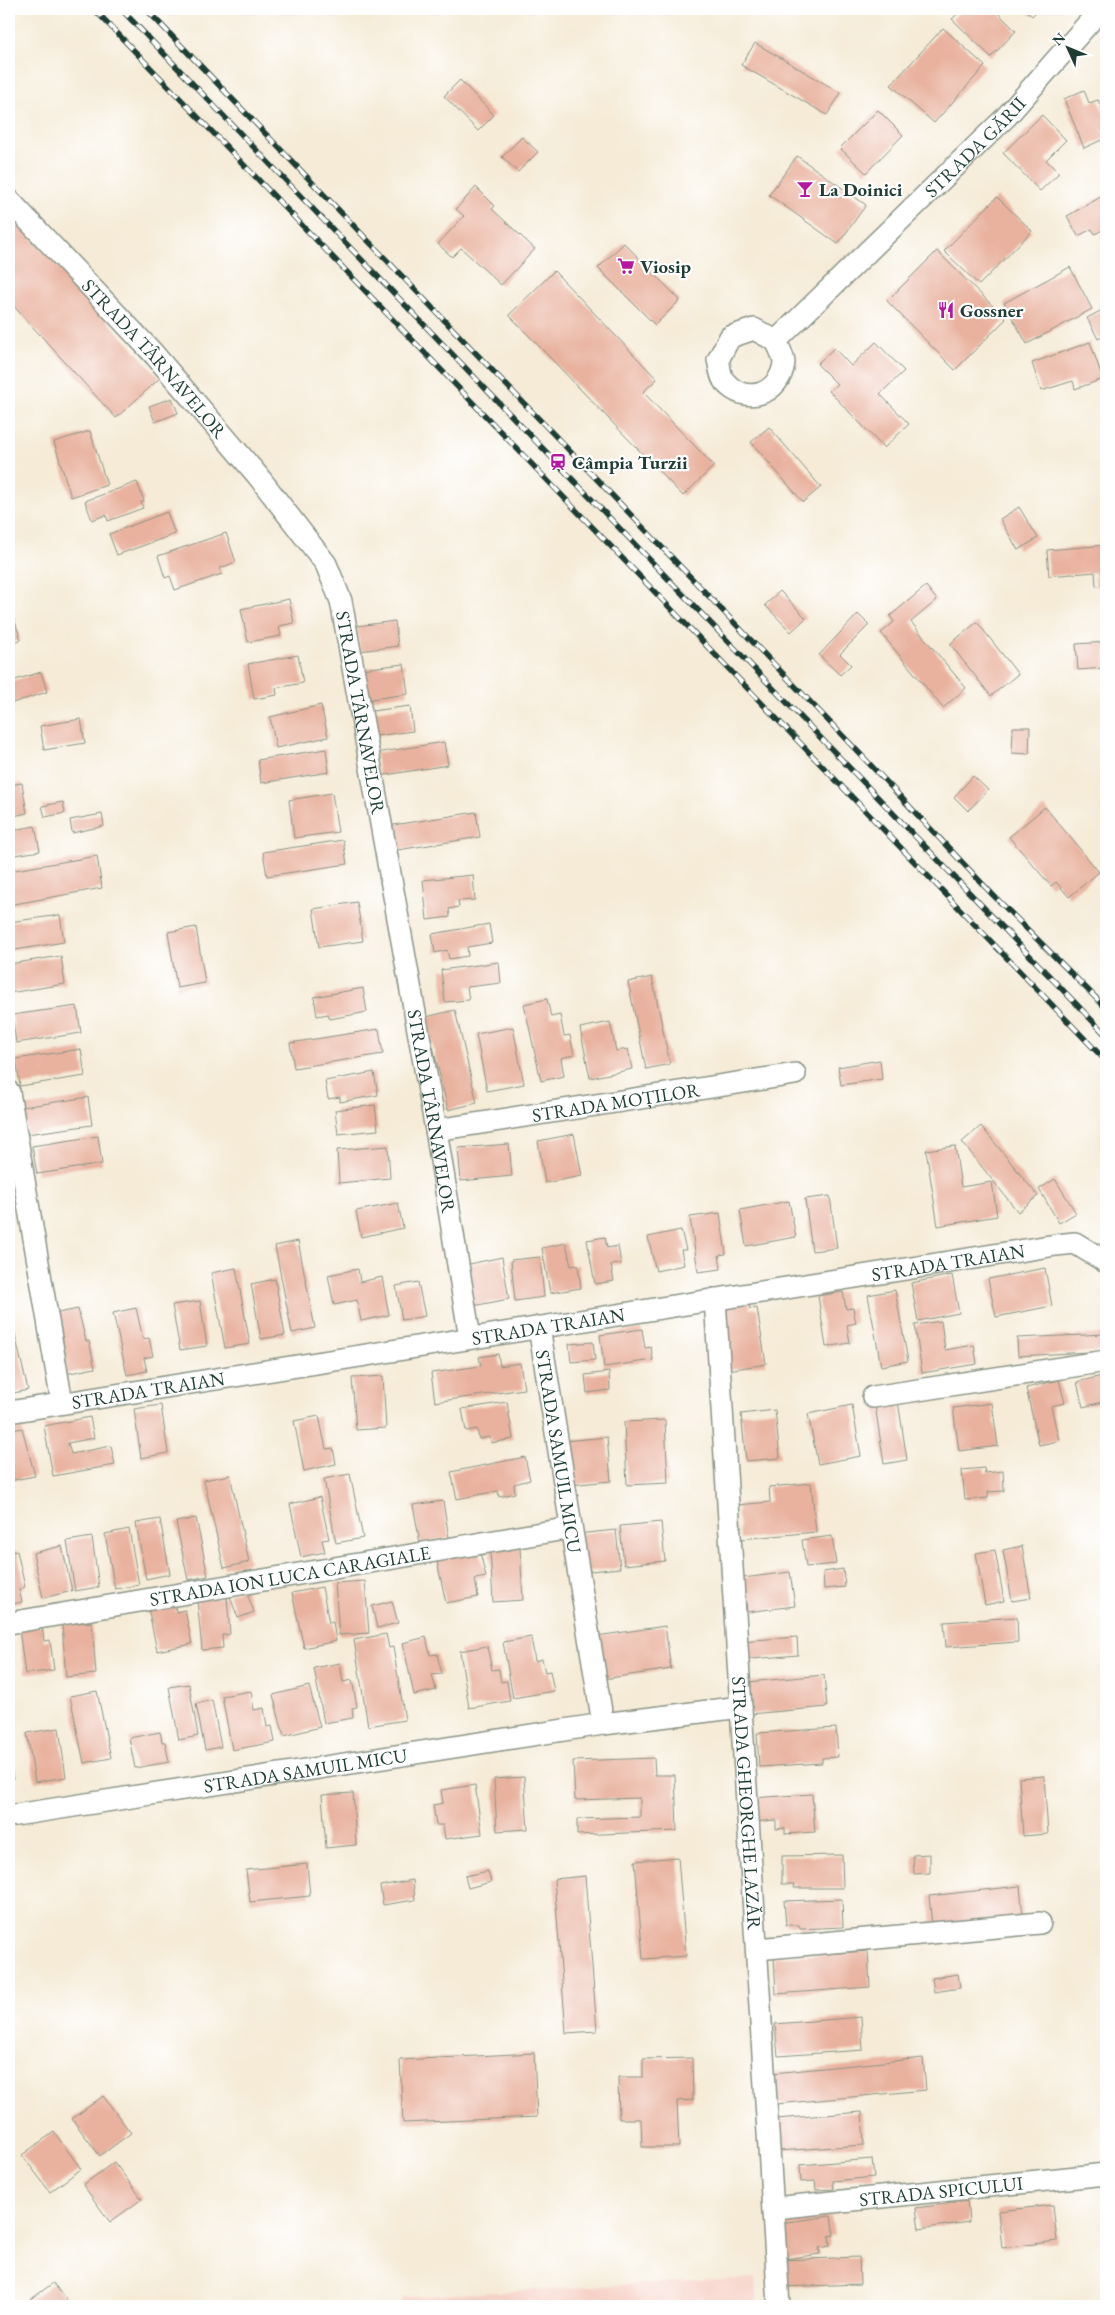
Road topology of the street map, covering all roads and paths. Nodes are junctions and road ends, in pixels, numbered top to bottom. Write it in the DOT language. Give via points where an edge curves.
graph roads {
  1 [pos="1101,9"];
  2 [pos="9,200"];
  3 [pos="776,341"];
  4 [pos="796,1074"];
  5 [pos="9,1092"];
  6 [pos="436,1130"];
  7 [pos="1106,1262"];
  8 [pos="715,1299"];
  9 [pos="539,1327"];
  10 [pos="470,1338"];
  11 [pos="1106,1361"];
  12 [pos="873,1397"];
  13 [pos="62,1403"];
  14 [pos="9,1412"];
  15 [pos="571,1528"];
  16 [pos="9,1623"];
  17 [pos="742,1707"];
  18 [pos="603,1724"];
  19 [pos="9,1816"];
  20 [pos="1040,1923"];
  21 [pos="757,1949"];
  22 [pos="1106,2174"];
  23 [pos="774,2208"];
  24 [pos="779,2306"];
  1 -- 3 [label="street, STRADA GĂRII" via="1006,117"];
  2 -- 6 [label="street, STRADA TÂRNAVELOR" via="153,353 258,476 326,564 341,601"];
  4 -- 6 [label="street, STRADA MOȚILOR"];
  5 -- 13 [label="street"];
  6 -- 10 [label="street, STRADA TÂRNAVELOR"];
  7 -- 8 [label="street, STRADA TRAIAN" via="1075,1243"];
  8 -- 9 [label="street, STRADA TRAIAN"];
  8 -- 17 [label="street, STRADA GHEORGHE LAZĂR"];
  9 -- 10 [label="street, STRADA TRAIAN"];
  9 -- 15 [label="street, STRADA SAMUIL MICU"];
  10 -- 13 [label="street, STRADA TRAIAN"];
  11 -- 12 [label="street"];
  13 -- 14 [label="street, STRADA TRAIAN"];
  15 -- 16 [label="street, STRADA ION LUCA CARAGIALE"];
  15 -- 18 [label="street, STRADA SAMUIL MICU"];
  17 -- 18 [label="street, STRADA SAMUIL MICU"];
  17 -- 21 [label="street, STRADA GHEORGHE LAZĂR"];
  18 -- 19 [label="street, STRADA SAMUIL MICU"];
  20 -- 21 [label="street"];
  21 -- 23 [label="street, STRADA GHEORGHE LAZĂR"];
  22 -- 23 [label="street, STRADA SPICULUI"];
  23 -- 24 [label="street, STRADA GHEORGHE LAZĂR"];
}
